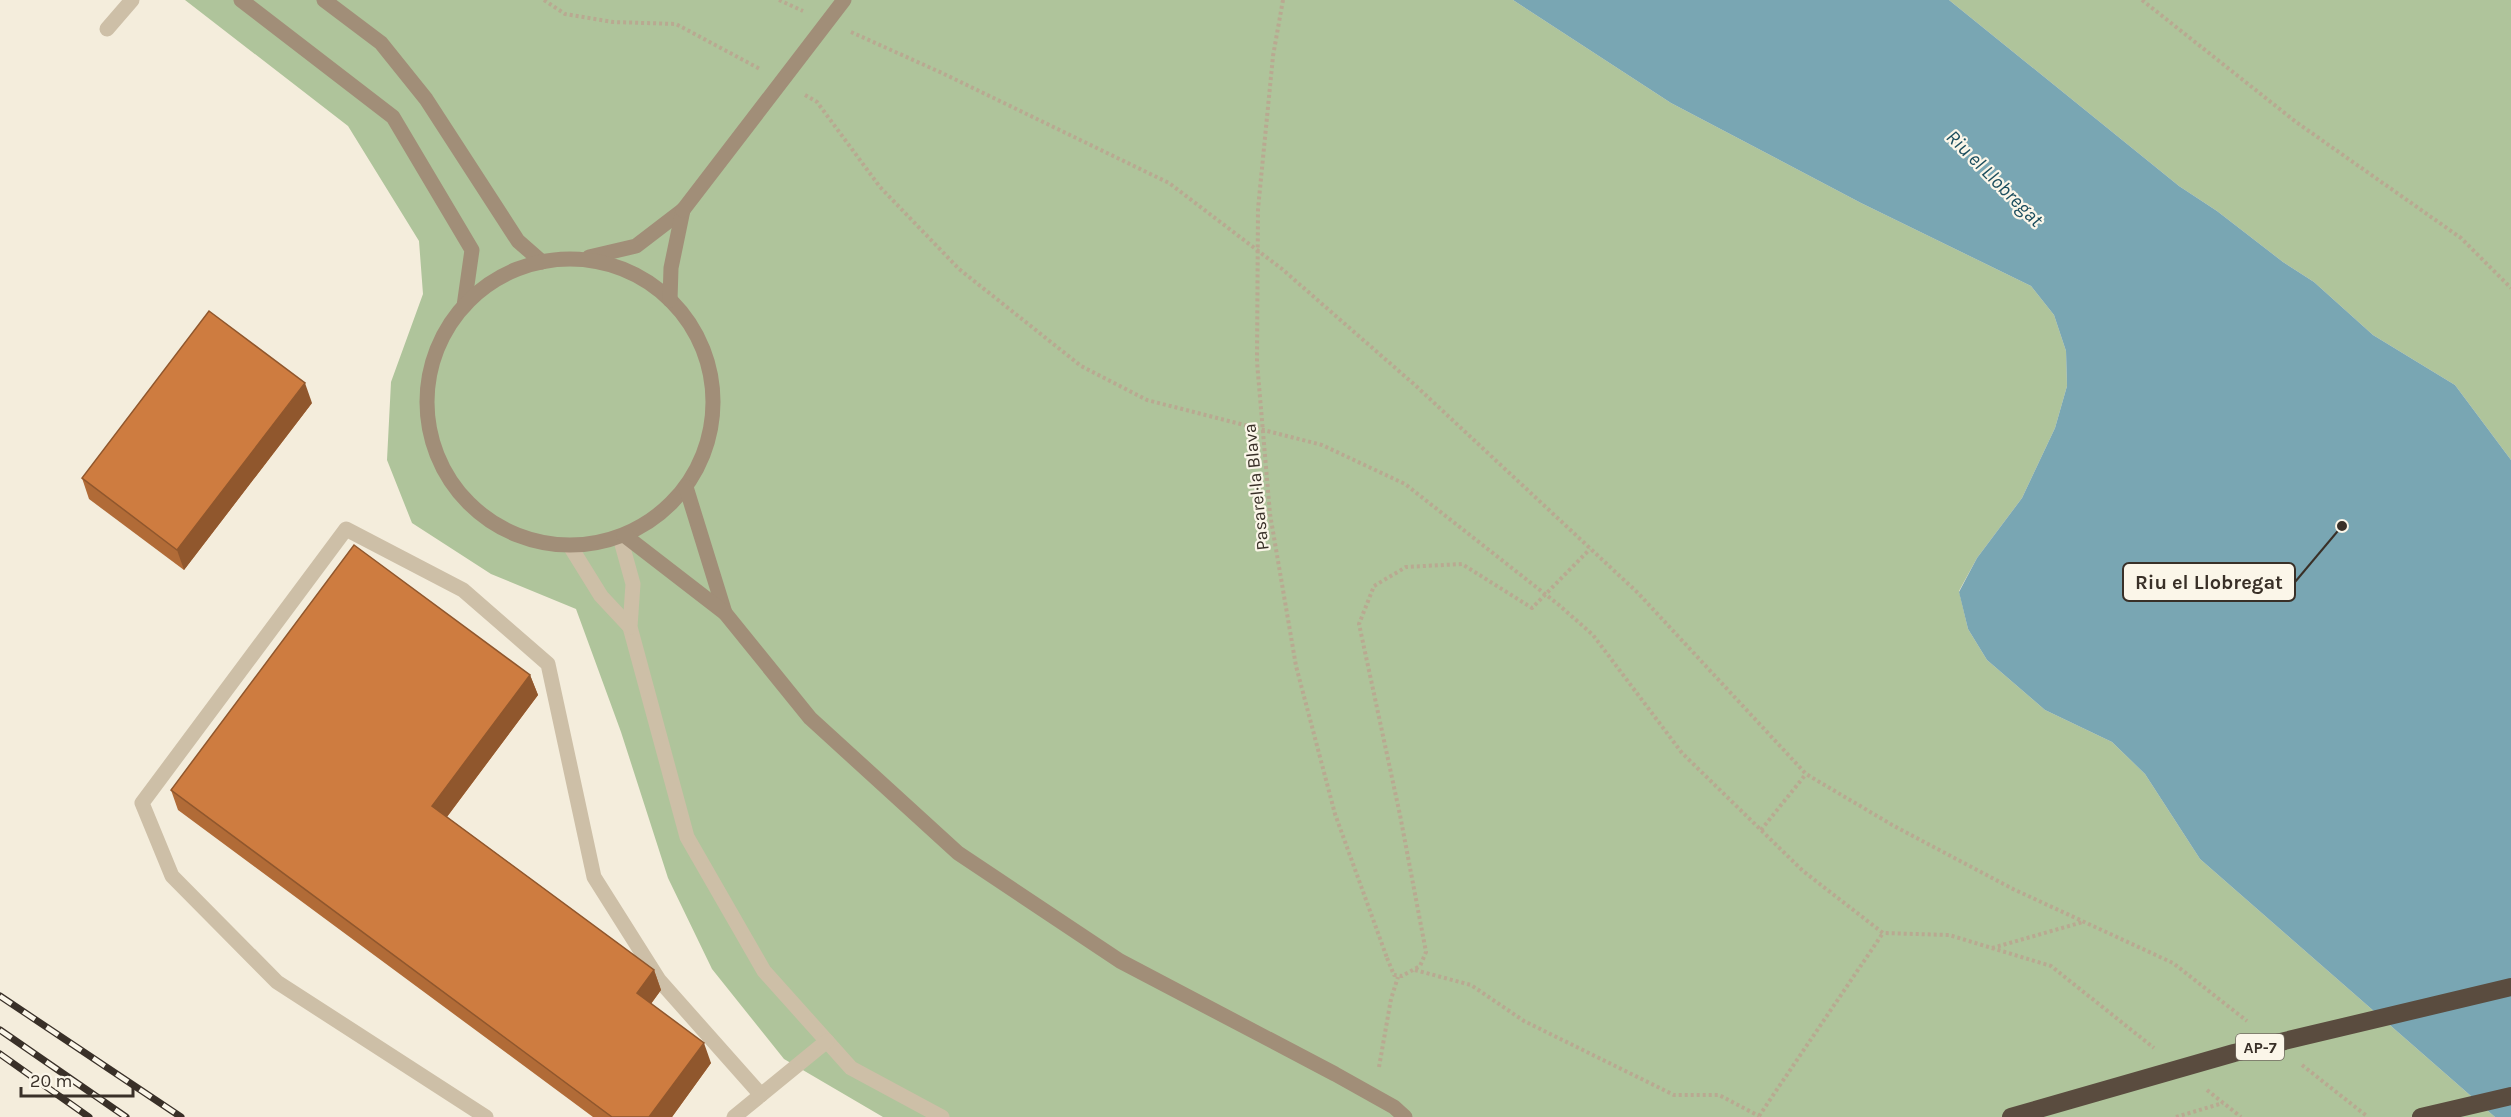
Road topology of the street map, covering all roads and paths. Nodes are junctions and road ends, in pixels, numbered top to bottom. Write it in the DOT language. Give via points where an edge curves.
graph roads {
  1 [pos="132,0"];
  2 [pos="241,0"];
  3 [pos="324,0"];
  4 [pos="544,0"];
  5 [pos="779,0"];
  6 [pos="844,0"];
  7 [pos="1283,0"];
  8 [pos="2142,0"];
  9 [pos="812,15"];
  10 [pos="107,29"];
  11 [pos="844,29"];
  12 [pos="769,74"];
  13 [pos="798,91"];
  14 [pos="683,210"];
  15 [pos="577,259"];
  16 [pos="542,262"];
  17 [pos="2511,288"];
  18 [pos="670,300"];
  19 [pos="464,306"];
  20 [pos="686,487"];
  21 [pos="622,536"];
  22 [pos="570,546"];
  23 [pos="1590,549"];
  24 [pos="1547,595"];
  25 [pos="725,613"];
  26 [pos="630,627"];
  27 [pos="1806,774"];
  28 [pos="1761,830"];
  29 [pos="2084,922"];
  30 [pos="1883,933"];
  31 [pos="1991,948"];
  32 [pos="1414,969"];
  33 [pos="1398,977"];
  34 [pos="2511,987"];
  35 [pos="2247,1022"];
  36 [pos="827,1041"];
  37 [pos="2160,1052"];
  38 [pos="2294,1058"];
  39 [pos="2205,1088"];
  40 [pos="760,1095"];
  41 [pos="1374,1096"];
  42 [pos="2511,1096"];
  43 [pos="2223,1103"];
  44 [pos="486,1117"];
  45 [pos="734,1117"];
  46 [pos="942,1117"];
  47 [pos="1405,1117"];
  48 [pos="1759,1117"];
  49 [pos="2012,1117"];
  50 [pos="2176,1117"];
  51 [pos="2241,1117"];
  52 [pos="2368,1117"];
  53 [pos="2421,1117"];
  1 -- 10 [label="lane"];
  2 -- 19 [label="street" via="393,117 472,250"];
  3 -- 16 [label="street" via="381,43 426,99 518,241"];
  4 -- 12 [label="path" via="566,14 614,22 676,24"];
  5 -- 9 [label="path"];
  6 -- 14 [label="street, bridge"];
  7 -- 33 [label="path, Pasarel·la Blava, bridge" via="1273,56 1258,209 1257,362 1270,514 1296,666 1335,814 1389,968"];
  8 -- 17 [label="path" via="2296,122 2461,238"];
  11 -- 23 [label="path" via="1169,183 1282,268 1416,386"];
  13 -- 24 [label="path" via="817,102 880,187 959,269 1081,366 1148,400 1322,445 1405,483"];
  14 -- 15 [label="street" via="636,246"];
  14 -- 18 [label="street" via="671,268"];
  15 -- 16 [label="street"];
  15 -- 18 [label="street" via="603,262 627,271"];
  16 -- 19 [label="street" via="486,285"];
  18 -- 20 [label="street" via="689,321 703,347 714,404 711,433"];
  19 -- 22 [label="street" via="447,328 428,380 426,407 438,461 470,506 491,522 516,536"];
  20 -- 21 [label="street" via="655,518"];
  20 -- 25 [label="street"];
  21 -- 22 [label="street"];
  21 -- 25 [label="street"];
  21 -- 26 [label="lane" via="633,584"];
  22 -- 26 [label="lane" via="601,596"];
  23 -- 24 [label="path"];
  23 -- 27 [label="path" via="1638,593"];
  24 -- 28 [label="path" via="1593,635 1682,753"];
  24 -- 32 [label="path" via="1532,608 1462,564 1406,567 1374,586 1359,624 1426,952 1420,966"];
  25 -- 41 [label="street" via="810,718 958,853 1120,961"];
  26 -- 36 [label="lane" via="687,837 764,971"];
  27 -- 28 [label="path"];
  27 -- 29 [label="path" via="1894,826"];
  28 -- 30 [label="path" via="1803,872"];
  29 -- 31 [label="path"];
  29 -- 35 [label="path" via="2173,963"];
  30 -- 31 [label="path" via="1949,935"];
  30 -- 48 [label="path"];
  31 -- 37 [label="path" via="2051,966"];
  32 -- 33 [label="path"];
  32 -- 48 [label="path" via="1471,985 1524,1021 1674,1095 1719,1095"];
  33 -- 41 [label="path"];
  34 -- 49 [label="highway, AP-7, bridge" via="2234,1053"];
  36 -- 40 [label="lane"];
  36 -- 46 [label="lane" via="850,1068"];
  38 -- 52 [label="path"];
  39 -- 43 [label="path"];
  40 -- 44 [label="lane" via="659,981 594,877 548,664 463,590 346,529 142,803 172,876 277,982"];
  40 -- 45 [label="lane"];
  41 -- 47 [label="street"];
  42 -- 53 [label="highway"];
  43 -- 50 [label="path"];
  43 -- 51 [label="path"];
}
